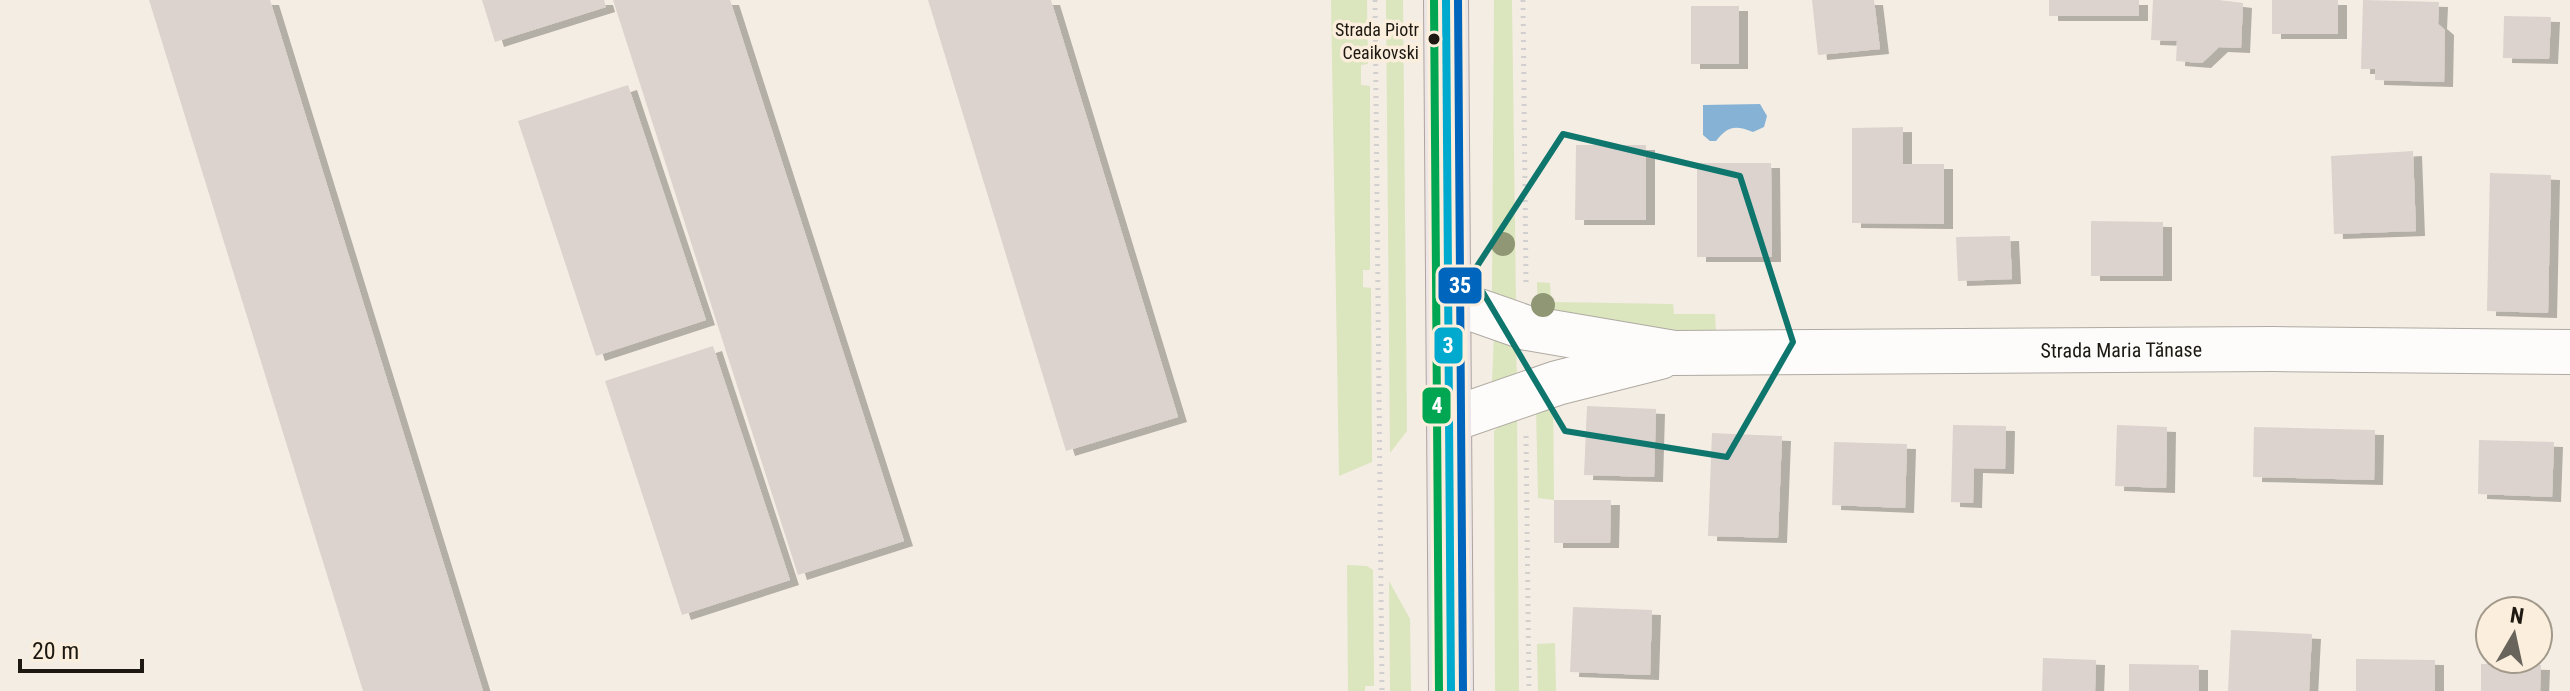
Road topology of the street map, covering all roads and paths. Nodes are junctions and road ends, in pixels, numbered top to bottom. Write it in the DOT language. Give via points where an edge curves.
graph roads {
  1 [pos="1375,0"];
  2 [pos="1446,0"];
  3 [pos="1450,301"];
  4 [pos="2570,352"];
  5 [pos="1674,353"];
  6 [pos="1450,420"];
  7 [pos="1382,691"];
  8 [pos="1451,691"];
  1 -- 7 [label="path"];
  2 -- 3 [label="main road"];
  3 -- 5 [label="street, Strada Maria Tănase" via="1527,328"];
  3 -- 6 [label="main road"];
  4 -- 5 [label="street, Strada Maria Tănase"];
  5 -- 6 [label="street, Strada Maria Tănase" via="1557,383"];
  6 -- 8 [label="main road"];
}
